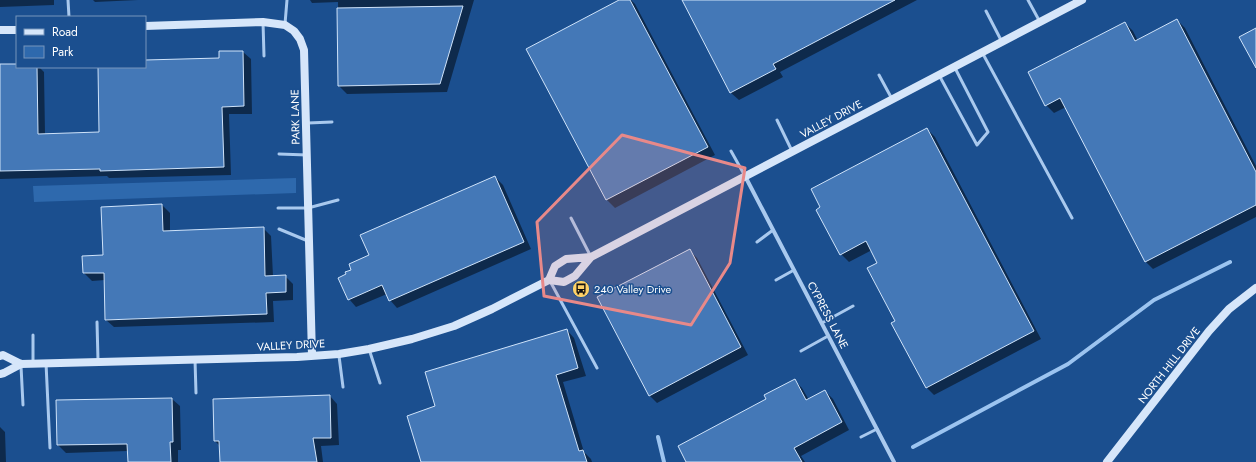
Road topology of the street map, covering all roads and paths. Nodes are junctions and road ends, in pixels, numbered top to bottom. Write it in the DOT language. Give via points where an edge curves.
graph roads {
  1 [pos="68,0"];
  2 [pos="287,0"];
  3 [pos="1028,0"];
  4 [pos="1082,0"];
  5 [pos="986,11"];
  6 [pos="69,16"];
  7 [pos="263,22"];
  8 [pos="1040,22"];
  9 [pos="285,25"];
  10 [pos="146,26"];
  11 [pos="0,30"];
  12 [pos="16,30"];
  13 [pos="1002,42"];
  14 [pos="982,52"];
  15 [pos="264,56"];
  16 [pos="954,67"];
  17 [pos="880,75"];
  18 [pos="939,75"];
  19 [pos="892,99"];
  20 [pos="777,120"];
  21 [pos="332,122"];
  22 [pos="306,123"];
  23 [pos="731,151"];
  24 [pos="792,151"];
  25 [pos="279,154"];
  26 [pos="307,155"];
  27 [pos="745,176"];
  28 [pos="338,200"];
  29 [pos="278,208"];
  30 [pos="308,208"];
  31 [pos="571,218"];
  32 [pos="1072,218"];
  33 [pos="279,229"];
  34 [pos="773,230"];
  35 [pos="308,241"];
  36 [pos="757,242"];
  37 [pos="590,257"];
  38 [pos="794,270"];
  39 [pos="549,280"];
  40 [pos="776,280"];
  41 [pos="1256,288"];
  42 [pos="853,306"];
  43 [pos="97,322"];
  44 [pos="822,323"];
  45 [pos="33,335"];
  46 [pos="828,336"];
  47 [pos="369,349"];
  48 [pos="801,351"];
  49 [pos="339,354"];
  50 [pos="0,356"];
  51 [pos="312,356"];
  52 [pos="195,360"];
  53 [pos="98,362"];
  54 [pos="46,363"];
  55 [pos="21,364"];
  56 [pos="33,364"];
  57 [pos="597,368"];
  58 [pos="0,374"];
  59 [pos="380,383"];
  60 [pos="343,387"];
  61 [pos="196,393"];
  62 [pos="23,405"];
  63 [pos="877,429"];
  64 [pos="861,437"];
  65 [pos="50,448"];
  66 [pos="894,462"];
  67 [pos="1106,462"];
  1 -- 6 [label="lane"];
  2 -- 9 [label="lane"];
  3 -- 8 [label="lane"];
  4 -- 8 [label="main road, VALLEY DRIVE"];
  5 -- 13 [label="lane"];
  7 -- 9 [label="main road"];
  7 -- 10 [label="main road"];
  7 -- 15 [label="lane"];
  8 -- 13 [label="main road, VALLEY DRIVE"];
  9 -- 22 [label="main road, PARK LANE" via="294,31 304,50"];
  11 -- 12 [label="main road"];
  13 -- 14 [label="main road, VALLEY DRIVE"];
  14 -- 16 [label="main road, VALLEY DRIVE"];
  14 -- 32 [label="lane"];
  16 -- 18 [label="main road, VALLEY DRIVE"];
  16 -- 18 [label="lane" via="988,132 977,145"];
  17 -- 19 [label="lane"];
  18 -- 19 [label="main road, VALLEY DRIVE"];
  19 -- 24 [label="main road, VALLEY DRIVE"];
  20 -- 24 [label="lane"];
  21 -- 22 [label="lane"];
  22 -- 26 [label="main road, PARK LANE"];
  23 -- 27 [label="lane"];
  24 -- 27 [label="main road, VALLEY DRIVE"];
  25 -- 26 [label="lane"];
  26 -- 30 [label="main road, PARK LANE"];
  27 -- 34 [label="street, CYPRESS LANE"];
  27 -- 37 [label="main road, VALLEY DRIVE"];
  28 -- 30 [label="lane"];
  29 -- 30 [label="lane"];
  30 -- 35 [label="main road, PARK LANE"];
  31 -- 37 [label="lane"];
  33 -- 35 [label="lane"];
  34 -- 36 [label="lane"];
  34 -- 38 [label="street, CYPRESS LANE"];
  35 -- 51 [label="main road, PARK LANE"];
  37 -- 39 [label="main road, VALLEY DRIVE" via="575,276 564,282"];
  37 -- 39 [label="main road, VALLEY DRIVE" via="566,260 554,266"];
  38 -- 40 [label="lane"];
  38 -- 44 [label="street, CYPRESS LANE"];
  39 -- 47 [label="main road, VALLEY DRIVE" via="454,326"];
  39 -- 57 [label="lane"];
  41 -- 67 [label="main road, NORTH HILL DRIVE" via="1230,309 1209,331"];
  42 -- 44 [label="lane"];
  43 -- 53 [label="lane"];
  44 -- 46 [label="street, CYPRESS LANE"];
  45 -- 56 [label="lane"];
  46 -- 48 [label="lane"];
  46 -- 63 [label="street, CYPRESS LANE"];
  47 -- 49 [label="main road, VALLEY DRIVE"];
  47 -- 59 [label="lane"];
  49 -- 51 [label="main road, VALLEY DRIVE"];
  49 -- 60 [label="lane"];
  50 -- 55 [label="main road, VALLEY DRIVE"];
  51 -- 52 [label="main road, VALLEY DRIVE"];
  52 -- 53 [label="main road, VALLEY DRIVE"];
  52 -- 61 [label="lane"];
  53 -- 54 [label="main road, VALLEY DRIVE"];
  54 -- 56 [label="main road, VALLEY DRIVE"];
  54 -- 65 [label="lane"];
  55 -- 56 [label="main road, VALLEY DRIVE"];
  55 -- 58 [label="main road, VALLEY DRIVE"];
  55 -- 62 [label="lane"];
  63 -- 64 [label="lane"];
  63 -- 66 [label="street, CYPRESS LANE"];
}
